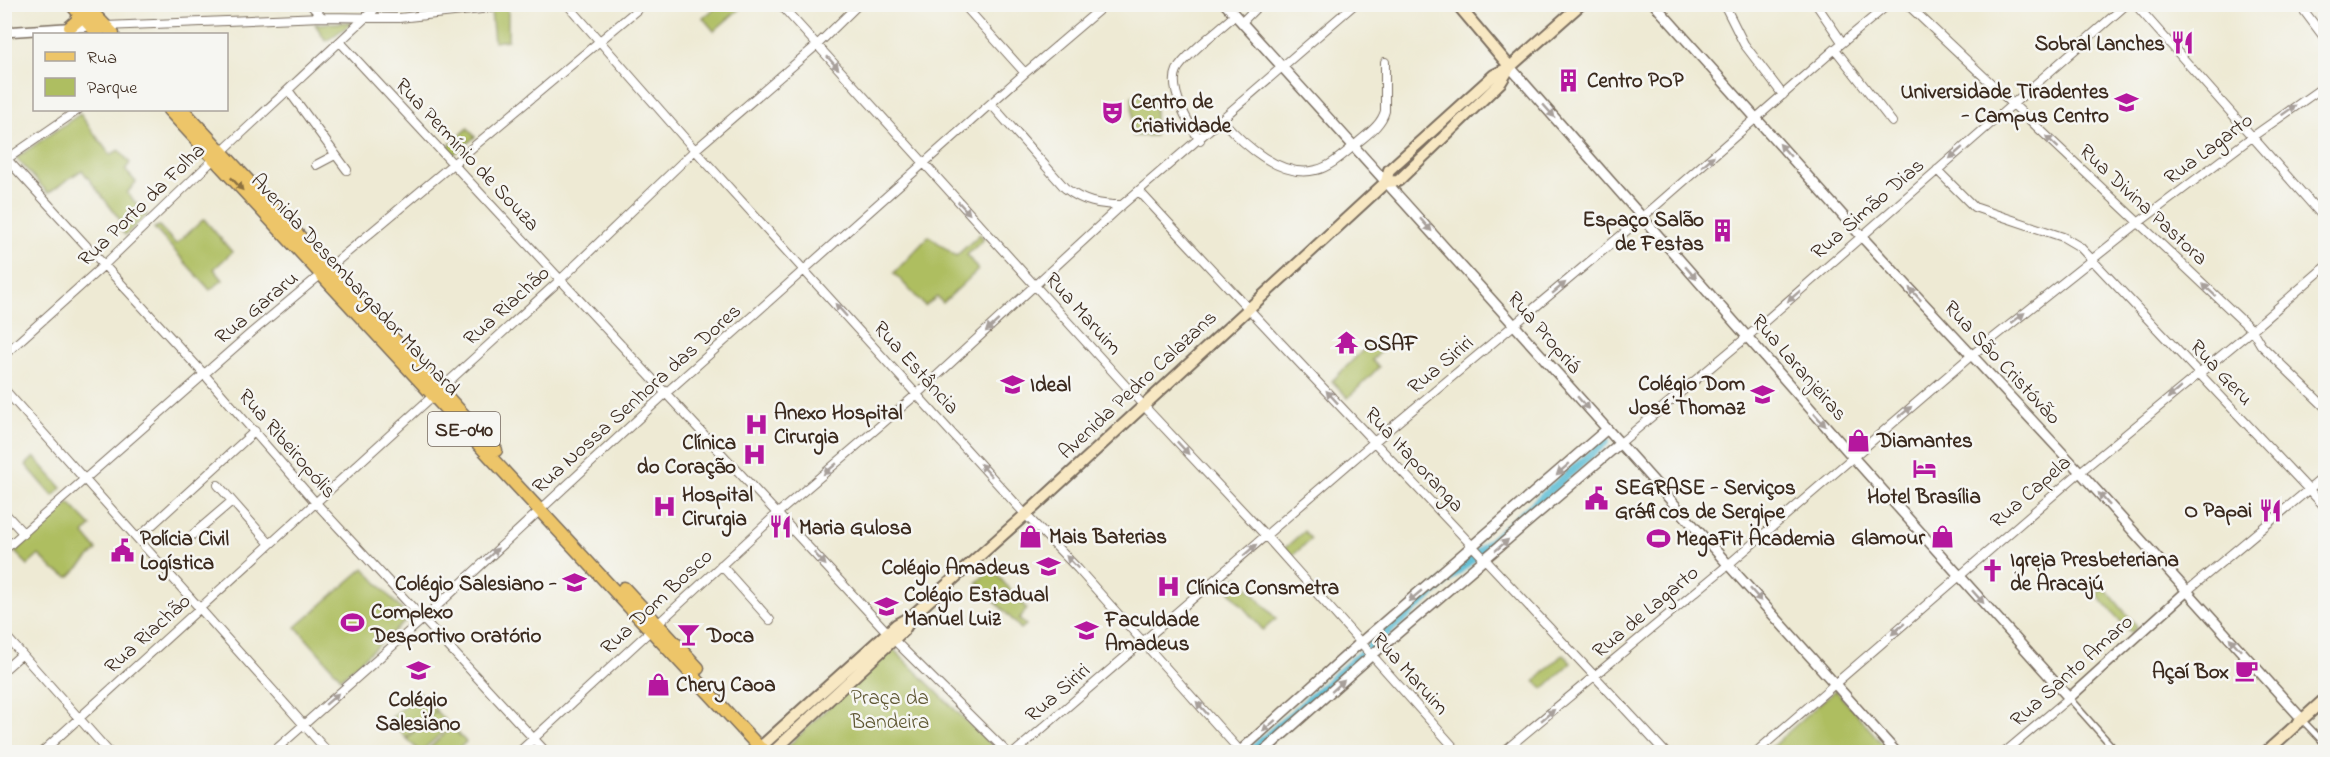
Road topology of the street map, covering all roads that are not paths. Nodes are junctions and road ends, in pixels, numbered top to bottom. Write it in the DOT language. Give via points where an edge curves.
graph roads {
  1 [pos="310,4"];
  2 [pos="380,4"];
  3 [pos="503,4"];
  4 [pos="567,4"];
  5 [pos="644,4"];
  6 [pos="780,4"];
  7 [pos="859,4"];
  8 [pos="963,4"];
  9 [pos="1106,4"];
  10 [pos="1225,4"];
  11 [pos="1260,4"];
  12 [pos="1355,4"];
  13 [pos="1457,4"];
  14 [pos="1581,4"];
  15 [pos="1653,4"];
  16 [pos="1725,4"];
  17 [pos="1816,4"];
  18 [pos="1889,4"];
  19 [pos="1907,4"];
  20 [pos="2127,4"];
  21 [pos="2135,4"];
  22 [pos="2299,4"];
  23 [pos="78,7"];
  24 [pos="322,17"];
  25 [pos="366,18"];
  26 [pos="1239,19"];
  27 [pos="102,30"];
  28 [pos="70,31"];
  29 [pos="4,32"];
  30 [pos="2325,40"];
  31 [pos="600,42"];
  32 [pos="1842,42"];
  33 [pos="341,43"];
  34 [pos="817,45"];
  35 [pos="1835,49"];
  36 [pos="1385,62"];
  37 [pos="1281,67"];
  38 [pos="1510,67"];
  39 [pos="1025,73"];
  40 [pos="2325,84"];
  41 [pos="288,90"];
  42 [pos="1784,95"];
  43 [pos="992,104"];
  44 [pos="2012,104"];
  45 [pos="74,111"];
  46 [pos="170,111"];
  47 [pos="184,111"];
  48 [pos="1757,118"];
  49 [pos="1222,120"];
  50 [pos="1892,123"];
  51 [pos="2252,137"];
  52 [pos="1200,140"];
  53 [pos="1354,146"];
  54 [pos="695,150"];
  55 [pos="218,155"];
  56 [pos="335,155"];
  57 [pos="6,157"];
  58 [pos="316,165"];
  59 [pos="455,165"];
  60 [pos="924,165"];
  61 [pos="347,170"];
  62 [pos="1936,170"];
  63 [pos="1386,182"];
  64 [pos="1139,191"];
  65 [pos="1122,206"];
  66 [pos="1643,217"];
  67 [pos="2325,220"];
  68 [pos="2138,223"];
  69 [pos="1862,237"];
  70 [pos="2092,260"];
  71 [pos="104,265"];
  72 [pos="2325,266"];
  73 [pos="805,270"];
  74 [pos="326,273"];
  75 [pos="559,281"];
  76 [pos="1036,287"];
  77 [pos="1247,309"];
  78 [pos="1515,325"];
  79 [pos="2252,330"];
  80 [pos="1747,337"];
  81 [pos="1972,355"];
  82 [pos="4,356"];
  83 [pos="2198,372"];
  84 [pos="204,374"];
  85 [pos="4,389"];
  86 [pos="436,392"];
  87 [pos="667,392"];
  88 [pos="917,394"];
  89 [pos="1143,405"];
  90 [pos="2325,408"];
  91 [pos="255,431"];
  92 [pos="1606,433"];
  93 [pos="1628,436"];
  94 [pos="1374,442"];
  95 [pos="1619,444"];
  96 [pos="1852,456"];
  97 [pos="2080,472"];
  98 [pos="2325,475"];
  99 [pos="86,479"];
  100 [pos="218,485"];
  101 [pos="2308,490"];
  102 [pos="232,501"];
  103 [pos="316,503"];
  104 [pos="542,507"];
  105 [pos="2325,508"];
  106 [pos="4,512"];
  107 [pos="778,513"];
  108 [pos="1025,514"];
  109 [pos="24,534"];
  110 [pos="1266,536"];
  111 [pos="190,537"];
  112 [pos="138,538"];
  113 [pos="270,544"];
  114 [pos="4,550"];
  115 [pos="1479,553"];
  116 [pos="1729,564"];
  117 [pos="721,565"];
  118 [pos="1959,576"];
  119 [pos="2187,591"];
  120 [pos="200,610"];
  121 [pos="423,619"];
  122 [pos="770,620"];
  123 [pos="654,627"];
  124 [pos="4,634"];
  125 [pos="890,636"];
  126 [pos="1143,642"];
  127 [pos="1366,649"];
  128 [pos="22,654"];
  129 [pos="4,670"];
  130 [pos="1595,676"];
  131 [pos="1835,684"];
  132 [pos="2069,698"];
  133 [pos="2325,698"];
  134 [pos="79,718"];
  135 [pos="2302,719"];
  136 [pos="303,724"];
  137 [pos="534,739"];
  138 [pos="2325,745"];
  139 [pos="765,750"];
  140 [pos="1240,752"];
  141 [pos="42,753"];
  142 [pos="109,753"];
  143 [pos="273,753"];
  144 [pos="328,753"];
  145 [pos="519,753"];
  146 [pos="546,753"];
  147 [pos="1006,753"];
  148 [pos="1016,753"];
  149 [pos="1263,753"];
  150 [pos="1458,753"];
  151 [pos="1503,753"];
  152 [pos="1665,753"];
  153 [pos="1756,753"];
  154 [pos="1896,753"];
  155 [pos="2005,753"];
  156 [pos="2117,753"];
  157 [pos="2266,753"];
  1 -- 24 [label="street"];
  2 -- 25 [label="street, Rua Porto da Folha"];
  3 -- 25 [label="street" via="399,18"];
  4 -- 31 [label="street, Rua Estância"];
  5 -- 31 [label="street, Rua Gararu"];
  6 -- 34 [label="street, Rua Maruim"];
  7 -- 34 [label="street, Rua Riachão"];
  8 -- 39 [label="street"];
  9 -- 39 [label="street, Rua Nossa Senhora das Dores"];
  10 -- 26 [label="street, Rua Propriá"];
  11 -- 26 [label="street"];
  12 -- 37 [label="street, Rua Dom Bosco"];
  13 -- 38 [label="main road, Rua Laranjeiras"];
  14 -- 38 [label="main road, Avenida Pedro Calazans"];
  15 -- 48 [label="street, Rua São Cristóvão"];
  16 -- 42 [label="street" via="1744,44"];
  17 -- 32 [label="street"];
  18 -- 32 [label="street, Rua Siriri"];
  19 -- 44 [label="street, Rua Divina Pastora"];
  20 -- 44 [label="street, Rua Simão Dias"];
  21 -- 51 [label="street"];
  22 -- 30 [label="street"];
  23 -- 27 [label="main road"];
  23 -- 28 [label="main road" via="77,21"];
  24 -- 25 [label="street"];
  24 -- 27 [label="street"];
  25 -- 33 [label="street, Rua Porto da Folha"];
  26 -- 37 [label="street, Rua Propriá"];
  26 -- 52 [label="street" via="1197,49 1175,76 1181,108"];
  27 -- 28 [label="street"];
  28 -- 29 [label="street"];
  31 -- 54 [label="street, Rua Estância"];
  31 -- 59 [label="street, Rua Gararu"];
  32 -- 35 [label="street, Rua Siriri"];
  33 -- 41 [label="street, Rua Porto da Folha"];
  33 -- 59 [label="street, Rua Permínio de Souza"];
  34 -- 54 [label="street, Rua Riachão"];
  34 -- 60 [label="street, Rua Maruim, one-way"];
  35 -- 42 [label="street, Rua Siriri"];
  35 -- 50 [label="street"];
  36 -- 53 [label="street" via="1383,118"];
  37 -- 49 [label="street, Rua Dom Bosco"];
  37 -- 53 [label="street, Rua Propriá"];
  38 -- 63 [label="main road, Avenida Pedro Calazans" via="1501,82 1398,181"];
  38 -- 66 [label="street, Rua Laranjeiras, one-way"];
  39 -- 43 [label="street, Rua Nossa Senhora das Dores"];
  51 -- 40 [label="street, Rua Lagarto, one-way"];
  41 -- 55 [label="street, Rua Porto da Folha"];
  41 -- 56 [label="street"];
  42 -- 48 [label="street, Rua Siriri"];
  43 -- 60 [label="street, Rua Nossa Senhora das Dores"];
  43 -- 65 [label="street" via="1065,188 1098,205"];
  44 -- 62 [label="street, Rua Simão Dias, one-way"];
  68 -- 44 [label="street, Rua Divina Pastora, one-way"];
  45 -- 57 [label="street"];
  46 -- 55 [label="main road, Avenida Desembargador Maynard / SE-040"];
  47 -- 55 [label="main road, Avenida Desembargador Maynard / SE-040"];
  66 -- 48 [label="street, Rua Siriri, one-way"];
  69 -- 48 [label="street, Rua São Cristóvão, one-way"];
  49 -- 52 [label="street, Rua Dom Bosco"];
  49 -- 53 [label="street" via="1242,143 1264,157 1305,172 1319,170"];
  51 -- 67 [label="street"];
  51 -- 68 [label="street, Rua Lagarto"];
  52 -- 64 [label="street, Rua Dom Bosco"];
  53 -- 63 [label="street, Rua Propriá"];
  54 -- 73 [label="street, Rua Estância"];
  54 -- 75 [label="street, Rua Riachão"];
  55 -- 71 [label="street, Rua Porto da Folha"];
  55 -- 74 [label="main road, Avenida Desembargador Maynard / SE-040"];
  56 -- 58 [label="street"];
  56 -- 61 [label="street"];
  57 -- 71 [label="street, Rua Ribeiropólis"];
  59 -- 74 [label="street, Rua Gararu"];
  59 -- 75 [label="street, Rua Permínio de Souza"];
  60 -- 73 [label="street, Rua Nossa Senhora das Dores"];
  60 -- 76 [label="street, Rua Maruim, one-way"];
  62 -- 69 [label="street, Rua Simão Dias"];
  62 -- 70 [label="street, Rua Geru" via="1974,207 2072,241"];
  63 -- 77 [label="main road, Avenida Pedro Calazans"];
  63 -- 78 [label="street, Rua Propriá, one-way"];
  64 -- 65 [label="street, Rua Dom Bosco"];
  64 -- 77 [label="street, Rua Itaporanga"];
  65 -- 76 [label="street, Rua Dom Bosco"];
  78 -- 66 [label="street, Rua Siriri, one-way"];
  66 -- 80 [label="street, Rua Laranjeiras, one-way"];
  68 -- 70 [label="street, Rua Lagarto"];
  79 -- 68 [label="street, Rua Divina Pastora, one-way"];
  69 -- 80 [label="street, Rua Simão Dias, one-way"];
  81 -- 69 [label="street, Rua São Cristóvão, one-way"];
  81 -- 70 [label="street, Rua Lagarto, one-way"];
  70 -- 83 [label="street, Rua Geru"];
  71 -- 82 [label="street, Rua Porto da Folha"];
  71 -- 84 [label="street, Rua Ribeiropólis"];
  72 -- 79 [label="street, Rua Capela"];
  73 -- 87 [label="street, Rua Nossa Senhora das Dores"];
  88 -- 73 [label="street, Rua Estância, one-way"];
  74 -- 84 [label="street, Rua Gararu"];
  74 -- 86 [label="main road, Avenida Desembargador Maynard / SE-040"];
  75 -- 86 [label="street, Rua Riachão"];
  75 -- 87 [label="street, Rua Permínio de Souza"];
  76 -- 88 [label="street, Rua Dom Bosco, one-way"];
  76 -- 89 [label="street, Rua Maruim"];
  77 -- 89 [label="main road, Avenida Pedro Calazans"];
  94 -- 77 [label="street, Rua Itaporanga, one-way"];
  78 -- 92 [label="street, Rua Propriá, one-way"];
  78 -- 94 [label="street, Rua Siriri"];
  79 -- 83 [label="street, Rua Capela"];
  79 -- 90 [label="street, Rua Divina Pastora" via="2261,345"];
  80 -- 93 [label="street, Rua Simão Dias"];
  80 -- 96 [label="street, Rua Laranjeiras, one-way"];
  96 -- 81 [label="street, Rua de Lagarto, one-way"];
  81 -- 97 [label="street, Rua São Cristóvão"];
  83 -- 97 [label="street, Rua Capela, one-way"];
  83 -- 101 [label="street, Rua Geru"];
  84 -- 91 [label="street, Rua Ribeiropólis"];
  84 -- 99 [label="street, Rua Gararu"];
  85 -- 99 [label="street"];
  86 -- 103 [label="street, Rua Riachão"];
  86 -- 104 [label="main road, Avenida Desembargador Maynard / SE-040"];
  87 -- 104 [label="street, Rua Nossa Senhora das Dores"];
  87 -- 107 [label="street, Rua Permínio de Souza"];
  88 -- 107 [label="street, Rua Dom Bosco, one-way"];
  108 -- 88 [label="street, Rua Estância, one-way"];
  89 -- 108 [label="main road, Avenida Pedro Calazans"];
  89 -- 110 [label="street, Rua Maruim, one-way"];
  91 -- 103 [label="street, Rua Ribeiropólis"];
  91 -- 112 [label="street"];
  92 -- 93 [label="street"];
  92 -- 95 [label="street, Rua Propriá"];
  92 -- 115 [label="street, one-way"];
  93 -- 95 [label="street, Rua Simão Dias"];
  94 -- 110 [label="street, Rua Siriri"];
  94 -- 115 [label="street, Rua Itaporanga"];
  115 -- 95 [label="street, one-way"];
  95 -- 116 [label="street, Rua Propriá"];
  96 -- 116 [label="street, Rua de Lagarto"];
  96 -- 118 [label="street, Rua Laranjeiras"];
  97 -- 118 [label="street, Rua Capela"];
  119 -- 97 [label="street, Rua São Cristóvão, one-way"];
  98 -- 101 [label="street, Rua Santo Amaro"];
  99 -- 109 [label="street, Rua Gararu"];
  99 -- 112 [label="street"];
  100 -- 102 [label="street"];
  101 -- 105 [label="street, Rua Geru"];
  101 -- 119 [label="street, Rua Santo Amaro"];
  102 -- 111 [label="street"];
  102 -- 113 [label="street"];
  103 -- 113 [label="street, Rua Riachão"];
  103 -- 121 [label="street, Rua Ribeiropólis"];
  121 -- 104 [label="street, Rua Nossa Senhora das Dores, one-way"];
  104 -- 123 [label="main road, Avenida Desembargador Maynard / SE-040"];
  106 -- 109 [label="street"];
  107 -- 117 [label="street, Rua Dom Bosco"];
  107 -- 125 [label="street, Rua Permínio de Souza, one-way"];
  108 -- 125 [label="main road, Avenida Pedro Calazans" via="913,615 904,630"];
  126 -- 108 [label="street, Rua Estância, one-way"];
  109 -- 114 [label="street, Rua Gararu"];
  126 -- 110 [label="street, Rua Siriri, one-way"];
  110 -- 127 [label="street, Rua Maruim"];
  112 -- 120 [label="street"];
  113 -- 120 [label="street, Rua Riachão"];
  115 -- 127 [label="street, one-way"];
  115 -- 127 [label="street"];
  115 -- 130 [label="street, Rua Itaporanga"];
  116 -- 130 [label="street, Rua de Lagarto"];
  116 -- 131 [label="street, Rua Propriá, one-way"];
  117 -- 122 [label="street"];
  117 -- 123 [label="street, Rua Dom Bosco"];
  118 -- 131 [label="street, Rua Capela, one-way"];
  118 -- 132 [label="street, Rua Laranjeiras, one-way"];
  119 -- 132 [label="street, Rua Santo Amaro"];
  135 -- 119 [label="street, Rua São Cristóvão, one-way"];
  120 -- 134 [label="street, Rua Riachão"];
  120 -- 136 [label="street"];
  136 -- 121 [label="street, Rua Nossa Senhora das Dores, one-way"];
  121 -- 137 [label="street, Rua Ribeiropólis"];
  123 -- 137 [label="street, Rua Dom Bosco"];
  123 -- 139 [label="main road, Avenida Desembargador Maynard / SE-040"];
  124 -- 128 [label="street"];
  125 -- 139 [label="main road, Avenida Pedro Calazans"];
  125 -- 147 [label="street, Rua Permínio de Souza"];
  140 -- 126 [label="street, Rua Estância, one-way"];
  126 -- 148 [label="street, Rua Siriri"];
  127 -- 140 [label="street, one-way"];
  149 -- 127 [label="street, one-way"];
  127 -- 150 [label="street, Rua Maruim"];
  128 -- 129 [label="street"];
  128 -- 134 [label="street"];
  151 -- 130 [label="street, Rua de Lagarto, one-way"];
  130 -- 152 [label="street, Rua Itaporanga"];
  131 -- 153 [label="street, Rua Capela"];
  131 -- 154 [label="street, Rua Propriá"];
  132 -- 155 [label="street, Rua Santo Amaro"];
  132 -- 156 [label="street, Rua Laranjeiras"];
  133 -- 135 [label="main road"];
  134 -- 141 [label="street, Rua Riachão"];
  134 -- 142 [label="street"];
  135 -- 138 [label="street, Rua São Cristóvão"];
  135 -- 157 [label="main road"];
  136 -- 143 [label="street, Rua Nossa Senhora das Dores"];
  136 -- 144 [label="street"];
  137 -- 145 [label="street, Rua Dom Bosco"];
  137 -- 146 [label="street, Rua Ribeiropólis"];
}
